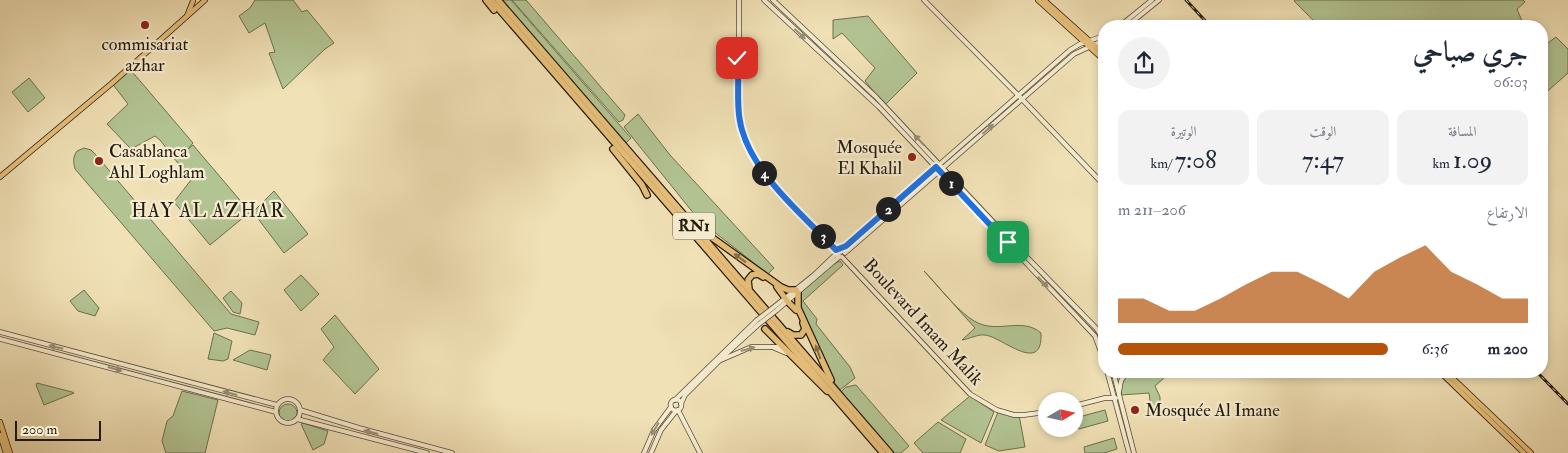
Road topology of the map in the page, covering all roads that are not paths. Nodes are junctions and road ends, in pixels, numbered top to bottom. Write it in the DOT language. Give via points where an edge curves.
graph roads {
  1 [pos="486,0"];
  2 [pos="491,0"];
  3 [pos="498,0"];
  4 [pos="739,0"];
  5 [pos="764,0"];
  6 [pos="772,0"];
  7 [pos="924,0"];
  8 [pos="1038,0"];
  9 [pos="1044,0"];
  10 [pos="1152,0"];
  11 [pos="1158,0"];
  12 [pos="193,1"];
  13 [pos="205,2"];
  14 [pos="186,18"];
  15 [pos="1127,20"];
  16 [pos="1134,20"];
  17 [pos="517,30"];
  18 [pos="1098,39"];
  19 [pos="1098,41"];
  20 [pos="1088,43"];
  21 [pos="1098,50"];
  22 [pos="1098,54"];
  23 [pos="835,58"];
  24 [pos="831,63"];
  25 [pos="1021,98"];
  26 [pos="590,117"];
  27 [pos="940,163"];
  28 [pos="936,167"];
  29 [pos="944,167"];
  30 [pos="939,171"];
  31 [pos="0,177"];
  32 [pos="1098,179"];
  33 [pos="647,195"];
  34 [pos="677,206"];
  35 [pos="1011,244"];
  36 [pos="840,254"];
  37 [pos="749,289"];
  38 [pos="797,291"];
  39 [pos="786,300"];
  40 [pos="758,322"];
  41 [pos="780,326"];
  42 [pos="765,329"];
  43 [pos="1098,331"];
  44 [pos="0,332"];
  45 [pos="0,338"];
  46 [pos="1098,344"];
  47 [pos="770,346"];
  48 [pos="780,347"];
  49 [pos="786,353"];
  50 [pos="87,355"];
  51 [pos="96,357"];
  52 [pos="719,361"];
  53 [pos="86,362"];
  54 [pos="94,364"];
  55 [pos="1109,378"];
  56 [pos="1115,378"];
  57 [pos="1124,378"];
  58 [pos="1446,378"];
  59 [pos="1452,378"];
  60 [pos="1122,381"];
  61 [pos="1116,384"];
  62 [pos="1112,389"];
  63 [pos="830,391"];
  64 [pos="1118,394"];
  65 [pos="840,395"];
  66 [pos="1105,398"];
  67 [pos="1114,398"];
  68 [pos="675,400"];
  69 [pos="681,404"];
  70 [pos="1083,404"];
  71 [pos="277,405"];
  72 [pos="671,407"];
  73 [pos="300,410"];
  74 [pos="677,410"];
  75 [pos="276,412"];
  76 [pos="1038,413"];
  77 [pos="297,419"];
  78 [pos="0,422"];
  79 [pos="0,435"];
  80 [pos="6,453"];
  81 [pos="10,453"];
  82 [pos="427,453"];
  83 [pos="452,453"];
  84 [pos="644,453"];
  85 [pos="651,453"];
  86 [pos="700,453"];
  87 [pos="883,453"];
  88 [pos="890,453"];
  89 [pos="1129,453"];
  90 [pos="1134,453"];
  91 [pos="1524,453"];
  92 [pos="1531,453"];
  1 -- 17 [label="highway" via="511,28"];
  2 -- 17 [label="highway, RN1"];
  3 -- 34 [label="highway, RN1"];
  4 -- 36 [label="street, Boulevard Imam Malik" via="740,124 752,156 762,171"];
  5 -- 24 [label="street, one-way"];
  6 -- 23 [label="street"];
  7 -- 25 [label="street"];
  8 -- 20 [label="main road"];
  9 -- 20 [label="main road"];
  10 -- 15 [label="street"];
  11 -- 16 [label="street"];
  12 -- 13 [label="main road" via="197,5"];
  12 -- 14 [label="main road"];
  13 -- 14 [label="main road"];
  14 -- 31 [label="main road"];
  17 -- 26 [label="highway, RN1"];
  18 -- 20 [label="street"];
  19 -- 20 [label="street"];
  20 -- 21 [label="main road"];
  20 -- 22 [label="main road"];
  20 -- 25 [label="street" via="1070,50"];
  23 -- 24 [label="street"];
  27 -- 23 [label="street, one-way"];
  24 -- 28 [label="street" via="879,107"];
  25 -- 27 [label="street"];
  29 -- 25 [label="street, one-way"];
  25 -- 32 [label="street"];
  26 -- 33 [label="highway"];
  26 -- 63 [label="highway, RN1"];
  27 -- 28 [label="street"];
  27 -- 29 [label="street"];
  28 -- 30 [label="street"];
  28 -- 36 [label="street" via="842,248"];
  29 -- 30 [label="street"];
  29 -- 35 [label="street"];
  30 -- 35 [label="street"];
  30 -- 36 [label="street"];
  34 -- 37 [label="highway, RN1"];
  38 -- 34 [label="highway, one-way" via="781,287 704,232"];
  35 -- 43 [label="street"];
  35 -- 46 [label="street, one-way" via="1095,336"];
  36 -- 38 [label="street"];
  36 -- 76 [label="street, Boulevard Imam Malik" via="970,394 997,410 1014,415"];
  37 -- 39 [label="highway" via="749,278 758,274 778,288"];
  37 -- 41 [label="highway, RN1"];
  38 -- 39 [label="street"];
  65 -- 38 [label="highway, one-way" via="824,369 814,339 798,308"];
  39 -- 40 [label="street, bridge"];
  39 -- 41 [label="highway" via="794,306 805,329 797,336"];
  40 -- 52 [label="street"];
  40 -- 68 [label="street"];
  41 -- 65 [label="highway, RN1"];
  42 -- 63 [label="highway" via="821,388"];
  50 -- 44 [label="street, one-way"];
  45 -- 53 [label="street"];
  47 -- 48 [label="street"];
  47 -- 49 [label="street"];
  52 -- 47 [label="street, one-way" via="745,349"];
  50 -- 51 [label="street"];
  50 -- 53 [label="street"];
  51 -- 54 [label="street"];
  71 -- 51 [label="street, one-way"];
  52 -- 69 [label="street"];
  53 -- 54 [label="street"];
  54 -- 75 [label="street, one-way"];
  55 -- 62 [label="street"];
  56 -- 61 [label="street"];
  57 -- 60 [label="street"];
  58 -- 91 [label="main road"];
  59 -- 92 [label="main road"];
  60 -- 61 [label="street"];
  60 -- 64 [label="street"];
  61 -- 62 [label="street"];
  61 -- 64 [label="street"];
  62 -- 66 [label="street"];
  62 -- 67 [label="street"];
  63 -- 87 [label="highway, RN1"];
  64 -- 67 [label="street"];
  64 -- 90 [label="street"];
  65 -- 88 [label="highway, RN1"];
  66 -- 67 [label="street"];
  66 -- 70 [label="street"];
  67 -- 89 [label="street"];
  68 -- 69 [label="street"];
  68 -- 72 [label="street"];
  69 -- 74 [label="street"];
  71 -- 73 [label="street" via="290,400 297,403"];
  71 -- 75 [label="street"];
  72 -- 74 [label="street"];
  72 -- 84 [label="street, one-way" via="654,430"];
  73 -- 77 [label="street"];
  83 -- 73 [label="street, one-way"];
  74 -- 85 [label="street"];
  74 -- 86 [label="street"];
  75 -- 77 [label="street" via="283,423 290,424"];
  77 -- 82 [label="street"];
  78 -- 81 [label="main road"];
  79 -- 80 [label="main road"];
}
